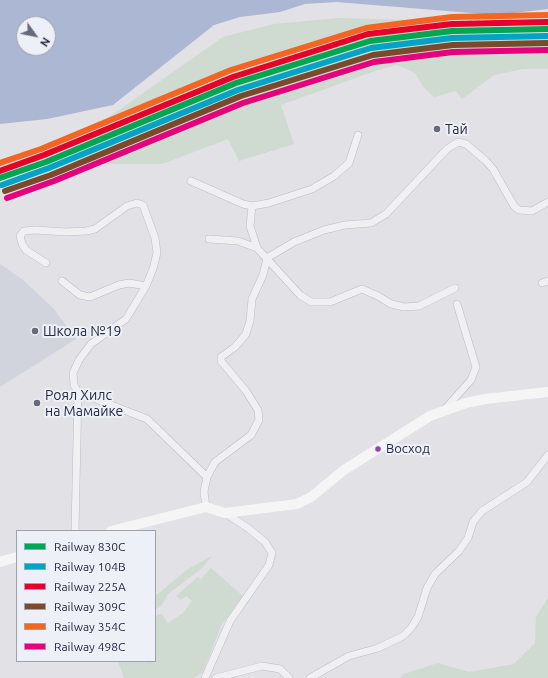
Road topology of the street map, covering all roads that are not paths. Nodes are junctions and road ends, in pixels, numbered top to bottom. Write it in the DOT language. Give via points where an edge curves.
graph roads {
  1 [pos="358,135"];
  2 [pos="191,181"];
  3 [pos="548,202"];
  4 [pos="252,206"];
  5 [pos="209,239"];
  6 [pos="257,248"];
  7 [pos="267,258"];
  8 [pos="46,263"];
  9 [pos="62,281"];
  10 [pos="146,286"];
  11 [pos="455,288"];
  12 [pos="457,304"];
  13 [pos="78,392"];
  14 [pos="548,392"];
  15 [pos="444,410"];
  16 [pos="548,455"];
  17 [pos="207,477"];
  18 [pos="206,507"];
  19 [pos="225,513"];
  20 [pos="75,530"];
  21 [pos="115,530"];
  22 [pos="16,557"];
  23 [pos="0,562"];
  24 [pos="205,678"];
  25 [pos="216,678"];
  26 [pos="289,678"];
  27 [pos="310,678"];
  1 -- 4 [label="street" via="349,162 334,176 297,194"];
  2 -- 4 [label="street" via="214,193"];
  3 -- 7 [label="street" via="532,211 519,210 486,161 466,144 458,142 447,149 386,214 371,223 345,224 324,230 294,242"];
  4 -- 6 [label="street" via="250,226"];
  5 -- 6 [label="street" via="238,242"];
  6 -- 7 [label="street"];
  7 -- 11 [label="street" via="300,295 311,302 330,302 362,290 391,304 404,307 418,306"];
  7 -- 17 [label="street" via="252,299 246,334 235,347 221,357 221,361 258,410 259,420 251,435 215,462"];
  8 -- 10 [label="street" via="26,250 20,236 24,231 66,232 95,229 127,206 137,203 143,205 150,220 157,253"];
  9 -- 10 [label="street" via="80,295 90,297 124,284"];
  10 -- 13 [label="street" via="126,319 91,344 79,360 73,373 74,385"];
  12 -- 15 [label="street" via="476,367 471,380"];
  13 -- 17 [label="street" via="147,419"];
  13 -- 20 [label="street"];
  14 -- 15 [label="street" via="485,399"];
  15 -- 19 [label="street" via="396,436 344,470 311,497 297,504"];
  16 -- 27 [label="street" via="527,482 482,511 473,522 468,538 459,551 435,574 427,588 418,618 411,628 402,636 378,648 349,656"];
  17 -- 18 [label="street" via="204,492"];
  18 -- 19 [label="street"];
  18 -- 21 [label="street"];
  19 -- 24 [label="street" via="265,542 272,553 269,565 230,621"];
  22 -- 23 [label="street"];
  25 -- 26 [label="street" via="262,666 280,669"];
}
